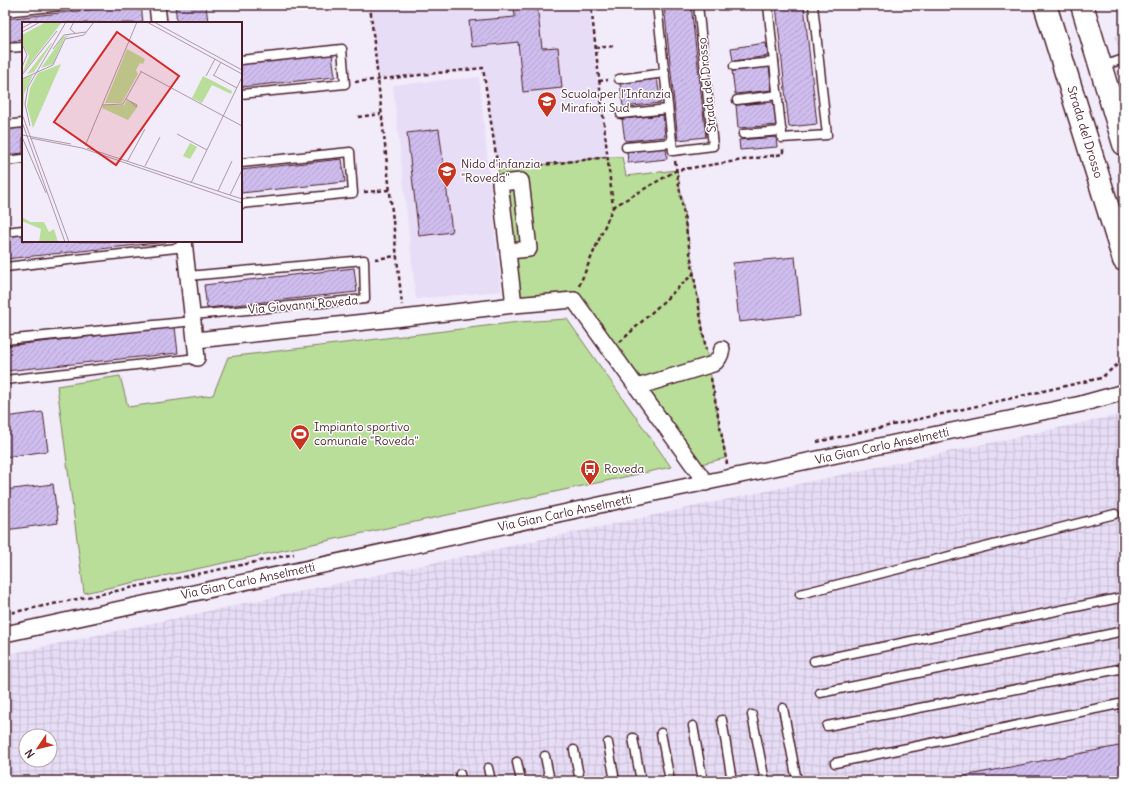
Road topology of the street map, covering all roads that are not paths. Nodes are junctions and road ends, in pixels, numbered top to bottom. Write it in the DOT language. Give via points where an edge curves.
graph roads {
  1 [pos="70,5"];
  2 [pos="157,5"];
  3 [pos="657,5"];
  4 [pos="698,5"];
  5 [pos="768,5"];
  6 [pos="813,5"];
  7 [pos="1045,5"];
  8 [pos="1082,5"];
  9 [pos="5,12"];
  10 [pos="159,22"];
  11 [pos="22,47"];
  12 [pos="5,48"];
  13 [pos="1124,59"];
  14 [pos="242,60"];
  15 [pos="774,62"];
  16 [pos="734,66"];
  17 [pos="1101,66"];
  18 [pos="664,73"];
  19 [pos="619,79"];
  20 [pos="242,94"];
  21 [pos="778,95"];
  22 [pos="737,100"];
  23 [pos="668,109"];
  24 [pos="621,114"];
  25 [pos="22,123"];
  26 [pos="5,125"];
  27 [pos="743,134"];
  28 [pos="782,135"];
  29 [pos="672,142"];
  30 [pos="1124,144"];
  31 [pos="626,147"];
  32 [pos="22,159"];
  33 [pos="5,161"];
  34 [pos="242,163"];
  35 [pos="242,204"];
  36 [pos="22,230"];
  37 [pos="5,232"];
  38 [pos="184,244"];
  39 [pos="509,251"];
  40 [pos="1124,260"];
  41 [pos="5,267"];
  42 [pos="188,276"];
  43 [pos="514,305"];
  44 [pos="193,318"];
  45 [pos="5,340"];
  46 [pos="196,340"];
  47 [pos="722,349"];
  48 [pos="197,358"];
  49 [pos="5,380"];
  50 [pos="637,387"];
  51 [pos="1124,392"];
  52 [pos="706,483"];
  53 [pos="1115,514"];
  54 [pos="800,594"];
  55 [pos="1124,597"];
  56 [pos="1124,631"];
  57 [pos="5,634"];
  58 [pos="814,661"];
  59 [pos="1124,668"];
  60 [pos="820,693"];
  61 [pos="1124,703"];
  62 [pos="783,708"];
  63 [pos="752,714"];
  64 [pos="722,720"];
  65 [pos="693,726"];
  66 [pos="827,726"];
  67 [pos="661,733"];
  68 [pos="633,738"];
  69 [pos="608,743"];
  70 [pos="574,750"];
  71 [pos="545,756"];
  72 [pos="517,762"];
  73 [pos="835,763"];
  74 [pos="488,768"];
  75 [pos="491,781"];
  76 [pos="521,781"];
  77 [pos="550,781"];
  78 [pos="580,781"];
  79 [pos="615,781"];
  80 [pos="641,781"];
  81 [pos="670,781"];
  82 [pos="703,781"];
  83 [pos="732,781"];
  84 [pos="764,781"];
  85 [pos="797,781"];
  1 -- 9 [label="lane"];
  2 -- 10 [label="street"];
  3 -- 18 [label="lane"];
  4 -- 29 [label="lane, Strada del Drosso" via="713,146 673,151"];
  5 -- 15 [label="lane"];
  6 -- 28 [label="lane" via="827,135"];
  7 -- 40 [label="street, Strada del Drosso"];
  8 -- 17 [label="street"];
  11 -- 12 [label="lane"];
  13 -- 17 [label="lane"];
  14 -- 20 [label="lane" via="342,49 345,84"];
  15 -- 16 [label="lane"];
  15 -- 21 [label="lane"];
  17 -- 30 [label="street"];
  18 -- 19 [label="lane"];
  18 -- 23 [label="lane"];
  21 -- 22 [label="lane"];
  21 -- 28 [label="lane"];
  23 -- 24 [label="lane"];
  23 -- 29 [label="lane"];
  25 -- 26 [label="lane"];
  27 -- 28 [label="lane"];
  29 -- 31 [label="lane"];
  32 -- 33 [label="lane"];
  34 -- 35 [label="lane" via="350,152 354,193"];
  36 -- 37 [label="lane"];
  38 -- 41 [label="lane"];
  38 -- 42 [label="street"];
  39 -- 39 [label="street" via="500,183 521,181 529,249"];
  39 -- 43 [label="street"];
  42 -- 44 [label="street"];
  42 -- 44 [label="lane, Via Giovanni Roveda" via="364,260 365,300"];
  43 -- 46 [label="street, Via Giovanni Roveda"];
  43 -- 50 [label="street, Via Giovanni Roveda" via="574,300"];
  44 -- 45 [label="lane, Via Giovanni Roveda"];
  44 -- 46 [label="street"];
  46 -- 48 [label="street"];
  47 -- 50 [label="street" via="717,362 709,366"];
  48 -- 49 [label="lane"];
  50 -- 52 [label="street"];
  51 -- 52 [label="street, Via Gian Carlo Anselmetti" via="1081,404"];
  52 -- 57 [label="street, Via Gian Carlo Anselmetti"];
  53 -- 54 [label="lane"];
  55 -- 58 [label="lane"];
  56 -- 60 [label="lane"];
  59 -- 66 [label="lane"];
  61 -- 73 [label="lane"];
  62 -- 85 [label="lane"];
  63 -- 84 [label="lane"];
  64 -- 83 [label="lane"];
  65 -- 82 [label="lane"];
  67 -- 81 [label="lane"];
  68 -- 80 [label="lane"];
  69 -- 79 [label="lane"];
  70 -- 78 [label="lane"];
  71 -- 77 [label="lane"];
  72 -- 76 [label="lane"];
  74 -- 75 [label="lane"];
}
